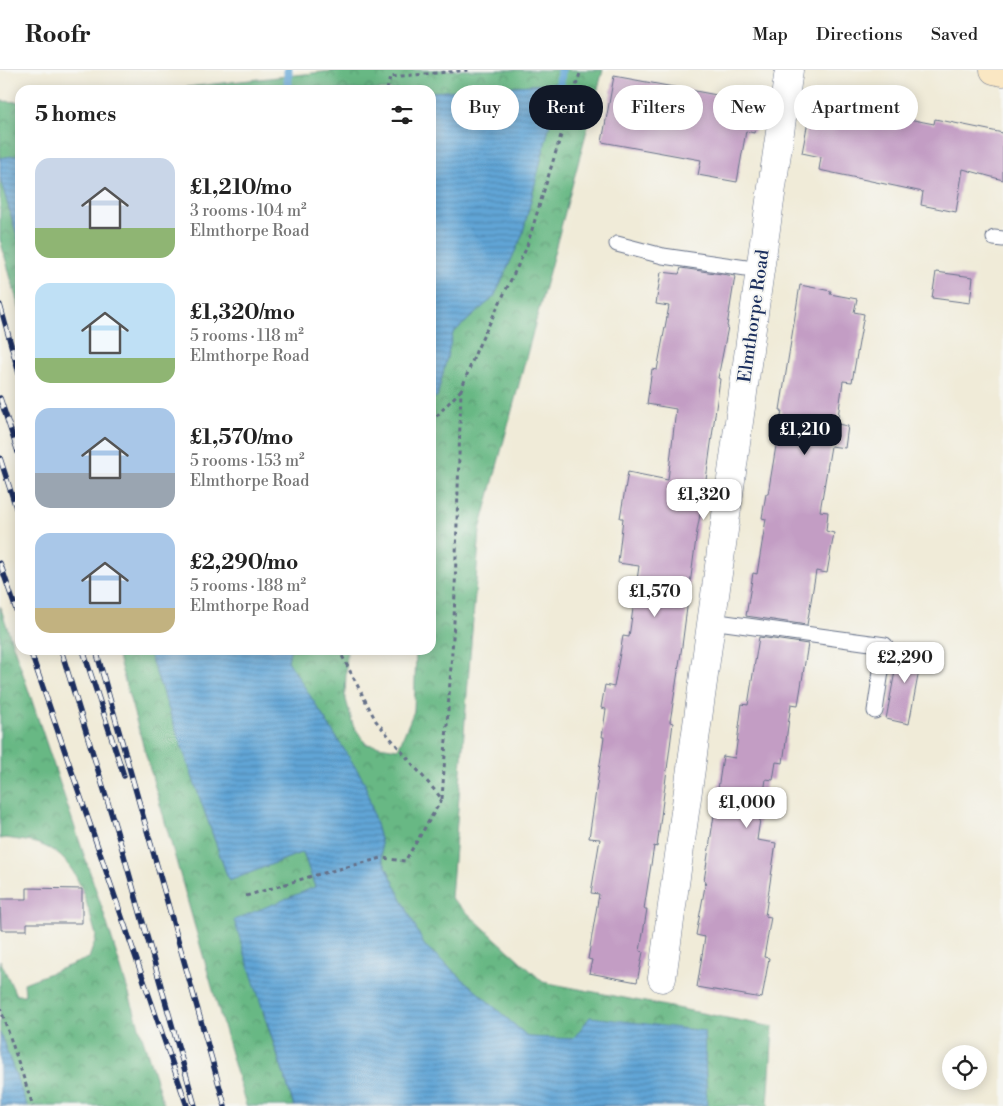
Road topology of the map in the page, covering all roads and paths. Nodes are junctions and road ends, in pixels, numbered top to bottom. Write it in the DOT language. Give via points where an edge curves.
graph roads {
  1 [pos="472,70"];
  2 [pos="581,70"];
  3 [pos="789,70"];
  4 [pos="994,70"];
  5 [pos="1003,72"];
  6 [pos="389,85"];
  7 [pos="617,244"];
  8 [pos="760,270"];
  9 [pos="461,390"];
  10 [pos="436,417"];
  11 [pos="711,621"];
  12 [pos="342,655"];
  13 [pos="875,711"];
  14 [pos="442,800"];
  15 [pos="246,896"];
  16 [pos="662,978"];
  17 [pos="0,1007"];
  18 [pos="33,1106"];
  1 -- 6 [label="path" via="390,77"];
  2 -- 9 [label="path" via="526,249 477,349"];
  3 -- 8 [label="street, Elmthorpe Road"];
  4 -- 5 [label="street"];
  7 -- 8 [label="lane" via="664,256"];
  8 -- 11 [label="street, Elmthorpe Road"];
  9 -- 10 [label="path"];
  9 -- 14 [label="path" via="454,622"];
  11 -- 13 [label="lane" via="885,645"];
  11 -- 16 [label="street, Elmthorpe Road"];
  12 -- 14 [label="path" via="376,721"];
  14 -- 15 [label="path" via="405,861 382,858"];
  17 -- 18 [label="path"];
}
